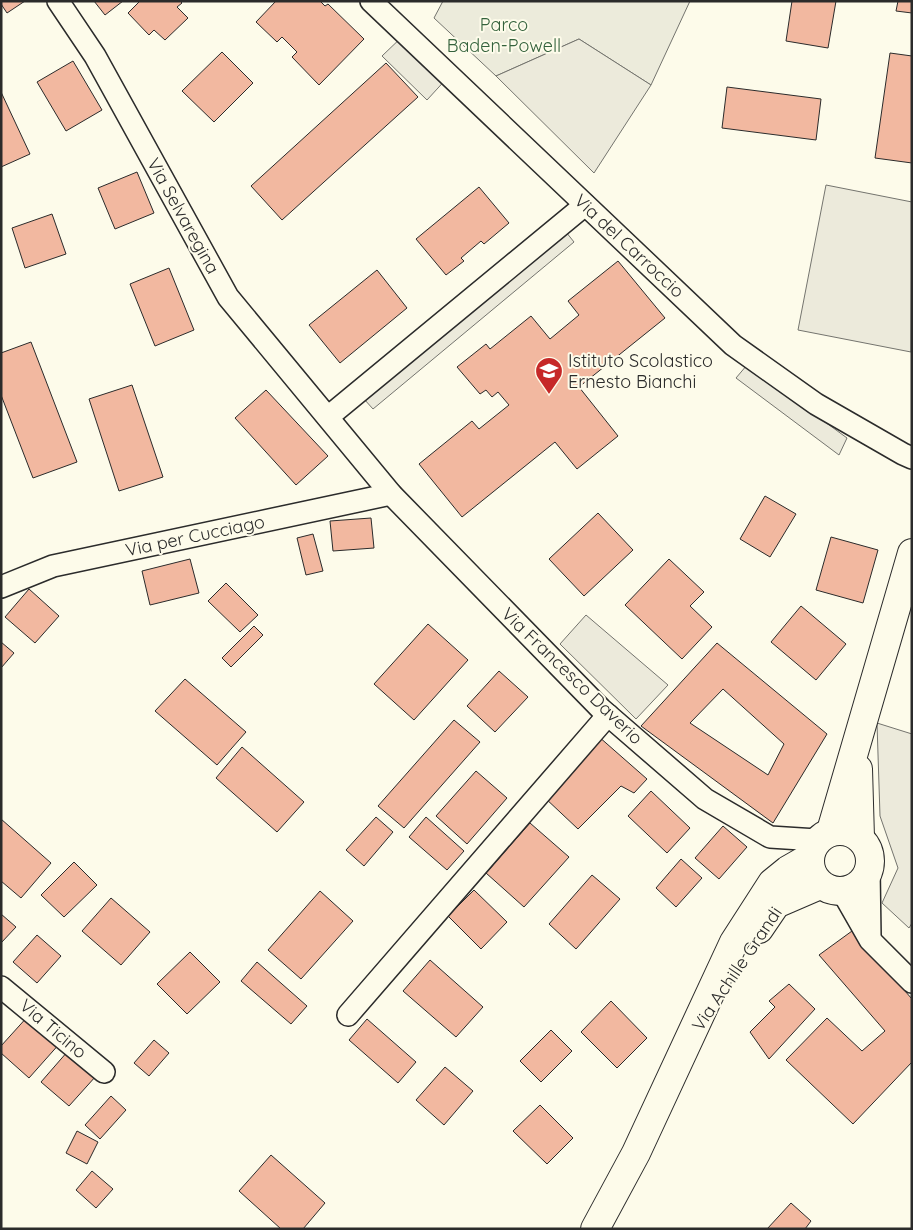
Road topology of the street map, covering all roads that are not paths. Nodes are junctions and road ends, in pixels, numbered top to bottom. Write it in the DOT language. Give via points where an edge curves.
graph roads {
  1 [pos="58,1"];
  2 [pos="371,1"];
  3 [pos="585,205"];
  4 [pos="328,417"];
  5 [pos="912,458"];
  6 [pos="391,494"];
  7 [pos="911,556"];
  8 [pos="1,587"];
  9 [pos="608,715"];
  10 [pos="857,746"];
  11 [pos="860,838"];
  12 [pos="819,843"];
  13 [pos="869,870"];
  14 [pos="831,888"];
  15 [pos="870,940"];
  16 [pos="912,982"];
  17 [pos="1,987"];
  18 [pos="348,1015"];
  19 [pos="686,1047"];
  20 [pos="104,1072"];
  21 [pos="595,1229"];
  1 -- 4 [label="street, Via Selvaregina" via="95,56 228,297"];
  2 -- 3 [label="street, Via del Carroccio"];
  3 -- 4 [label="street"];
  3 -- 5 [label="street, Via del Carroccio" via="733,345 816,404"];
  4 -- 6 [label="street, Via Selvaregina"];
  6 -- 8 [label="street, Via per Cucciago" via="53,566"];
  6 -- 9 [label="street, Via Francesco Daverio"];
  7 -- 10 [label="main road"];
  9 -- 12 [label="street, Via Francesco Daverio" via="705,799 770,837"];
  9 -- 18 [label="street"];
  10 -- 11 [label="main road"];
  10 -- 12 [label="main road"];
  11 -- 12 [label="main road" via="848,832"];
  11 -- 13 [label="main road" via="868,850"];
  12 -- 14 [label="main road" via="812,874"];
  12 -- 19 [label="main road, Via Achille Grandi" via="764,893 734,942"];
  13 -- 14 [label="main road" via="854,888"];
  13 -- 15 [label="street"];
  14 -- 15 [label="street"];
  14 -- 19 [label="main road, Via Achille Grandi" via="776,904"];
  15 -- 16 [label="street"];
  17 -- 20 [label="street, Via Ticino"];
  19 -- 21 [label="main road, Via Achille Grandi" via="636,1153"];
}
